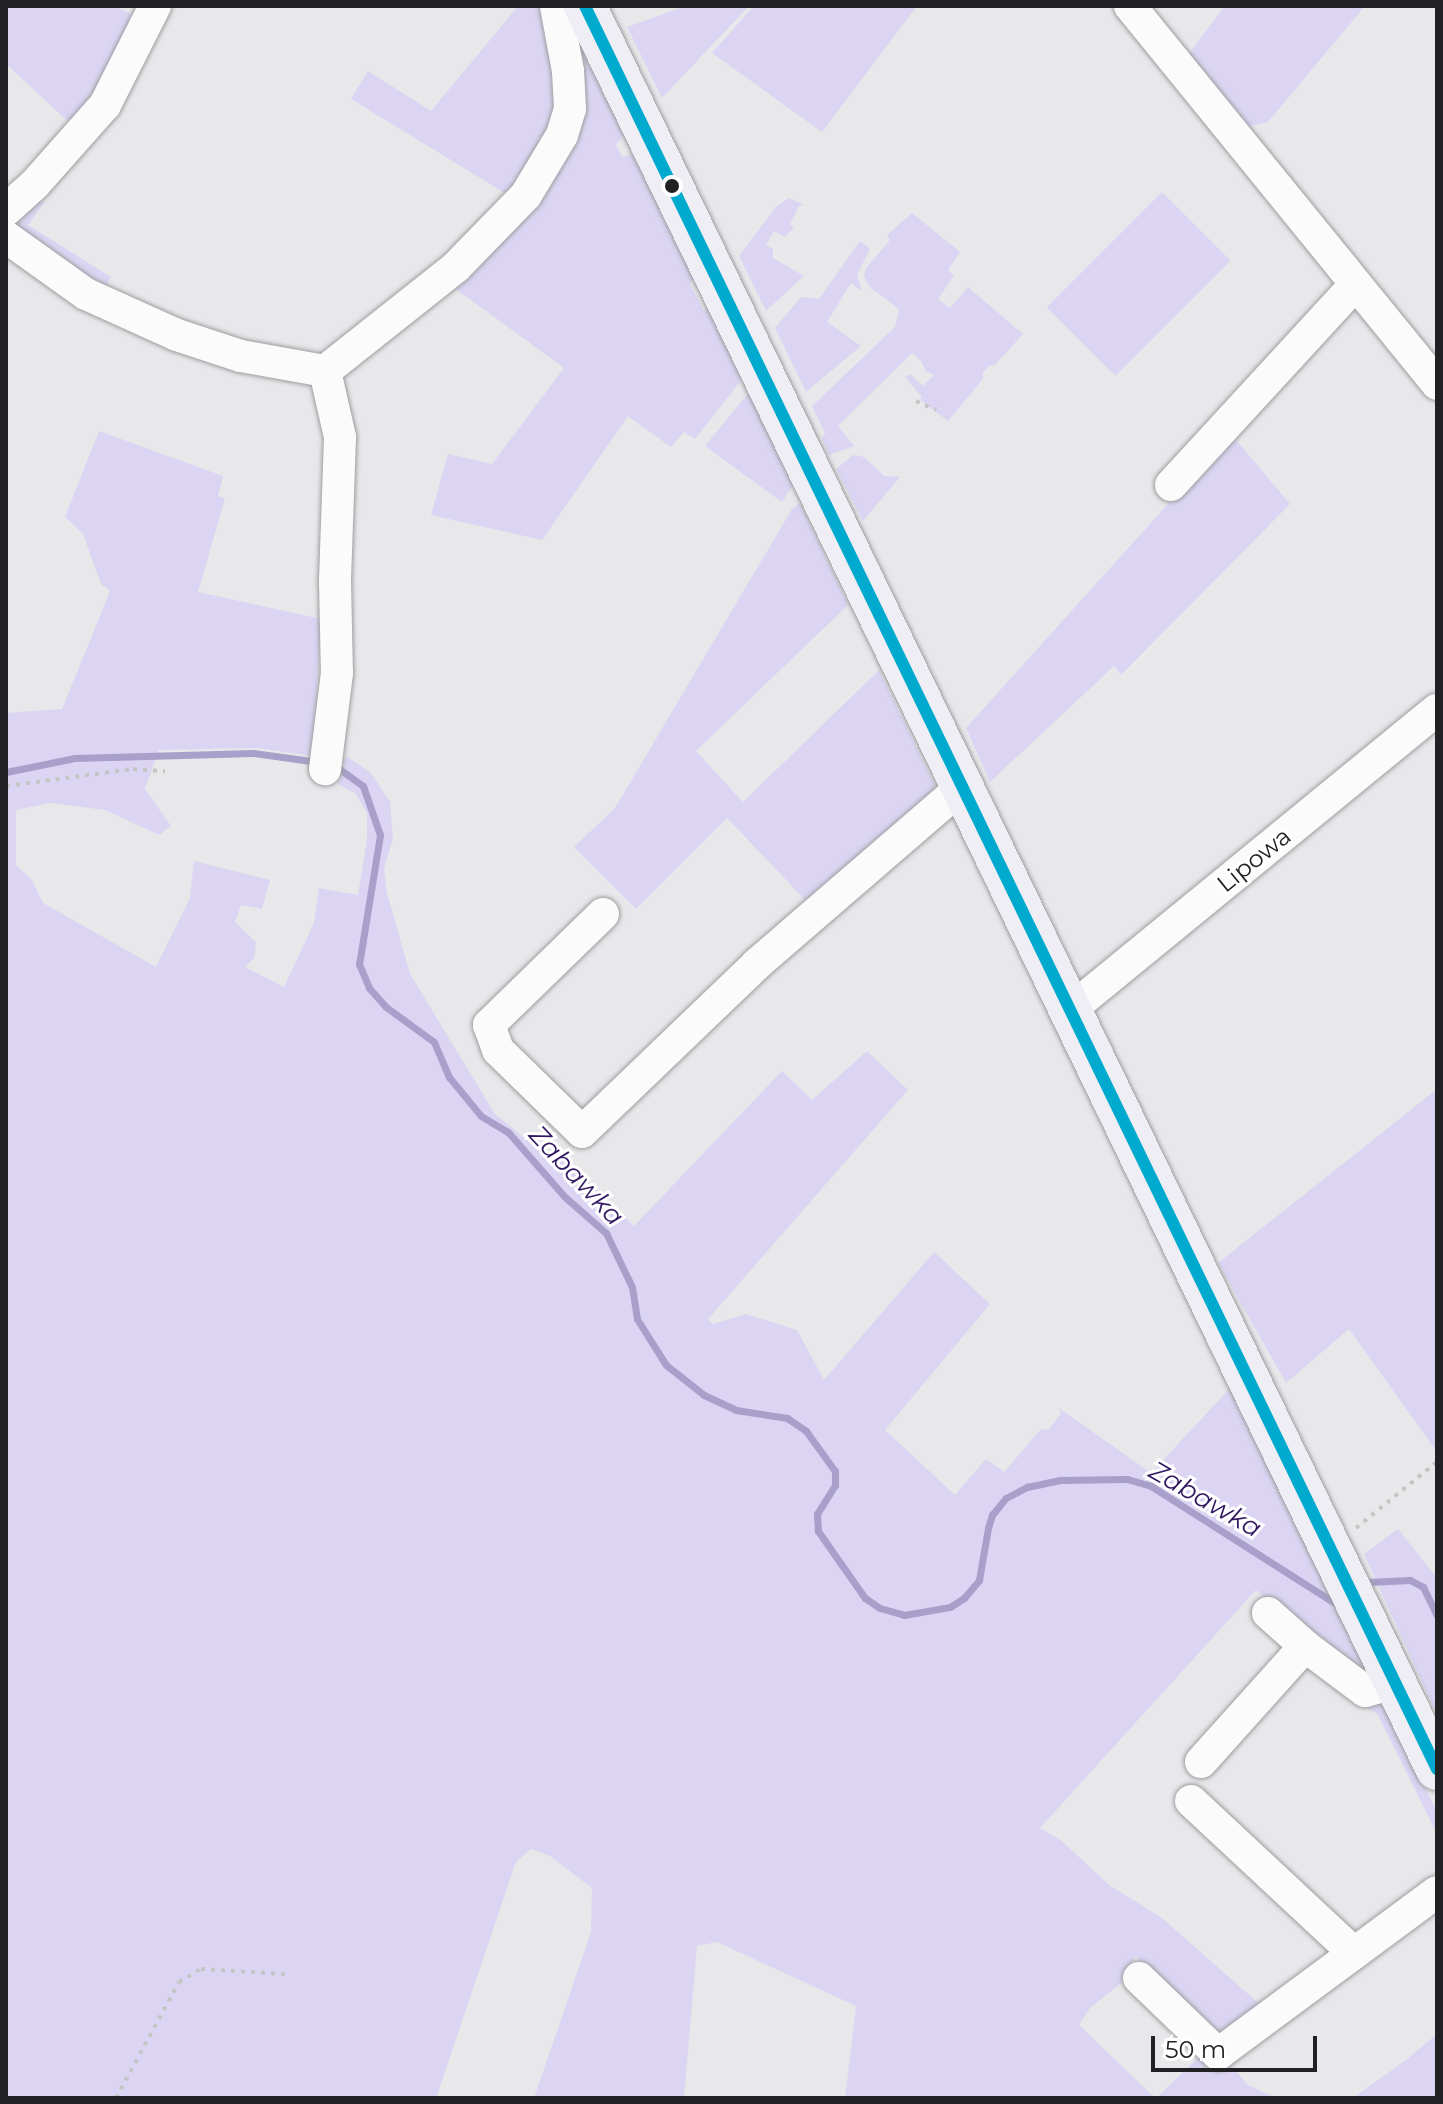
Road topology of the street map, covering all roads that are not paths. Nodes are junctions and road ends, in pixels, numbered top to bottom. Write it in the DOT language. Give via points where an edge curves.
graph roads {
  1 [pos="155,6"];
  2 [pos="556,6"];
  3 [pos="585,6"];
  4 [pos="1130,6"];
  5 [pos="6,210"];
  6 [pos="6,237"];
  7 [pos="1355,285"];
  8 [pos="325,371"];
  9 [pos="1437,384"];
  10 [pos="1171,485"];
  11 [pos="1437,710"];
  12 [pos="326,763"];
  13 [pos="962,787"];
  14 [pos="603,914"];
  15 [pos="1070,1010"];
  16 [pos="1268,1613"];
  17 [pos="1305,1646"];
  18 [pos="1395,1683"];
  19 [pos="1201,1762"];
  20 [pos="1437,1769"];
  21 [pos="1191,1801"];
  22 [pos="1437,1892"];
  23 [pos="1354,1953"];
  24 [pos="1139,1978"];
  1 -- 5 [label="street" via="105,105"];
  2 -- 8 [label="street" via="570,109 562,135 526,195 456,267"];
  3 -- 13 [label="main road"];
  4 -- 7 [label="street"];
  6 -- 8 [label="street" via="86,294 177,335 241,356"];
  7 -- 9 [label="street"];
  7 -- 10 [label="street"];
  8 -- 12 [label="street" via="340,437 337,673"];
  11 -- 15 [label="street, Lipowa"];
  13 -- 14 [label="street" via="757,964 582,1132 498,1050 489,1025"];
  13 -- 15 [label="main road"];
  15 -- 18 [label="main road"];
  16 -- 17 [label="street"];
  17 -- 18 [label="street" via="1365,1691"];
  17 -- 19 [label="street"];
  18 -- 20 [label="main road"];
  21 -- 23 [label="street"];
  22 -- 23 [label="street"];
  23 -- 24 [label="street" via="1218,2054"];
}
